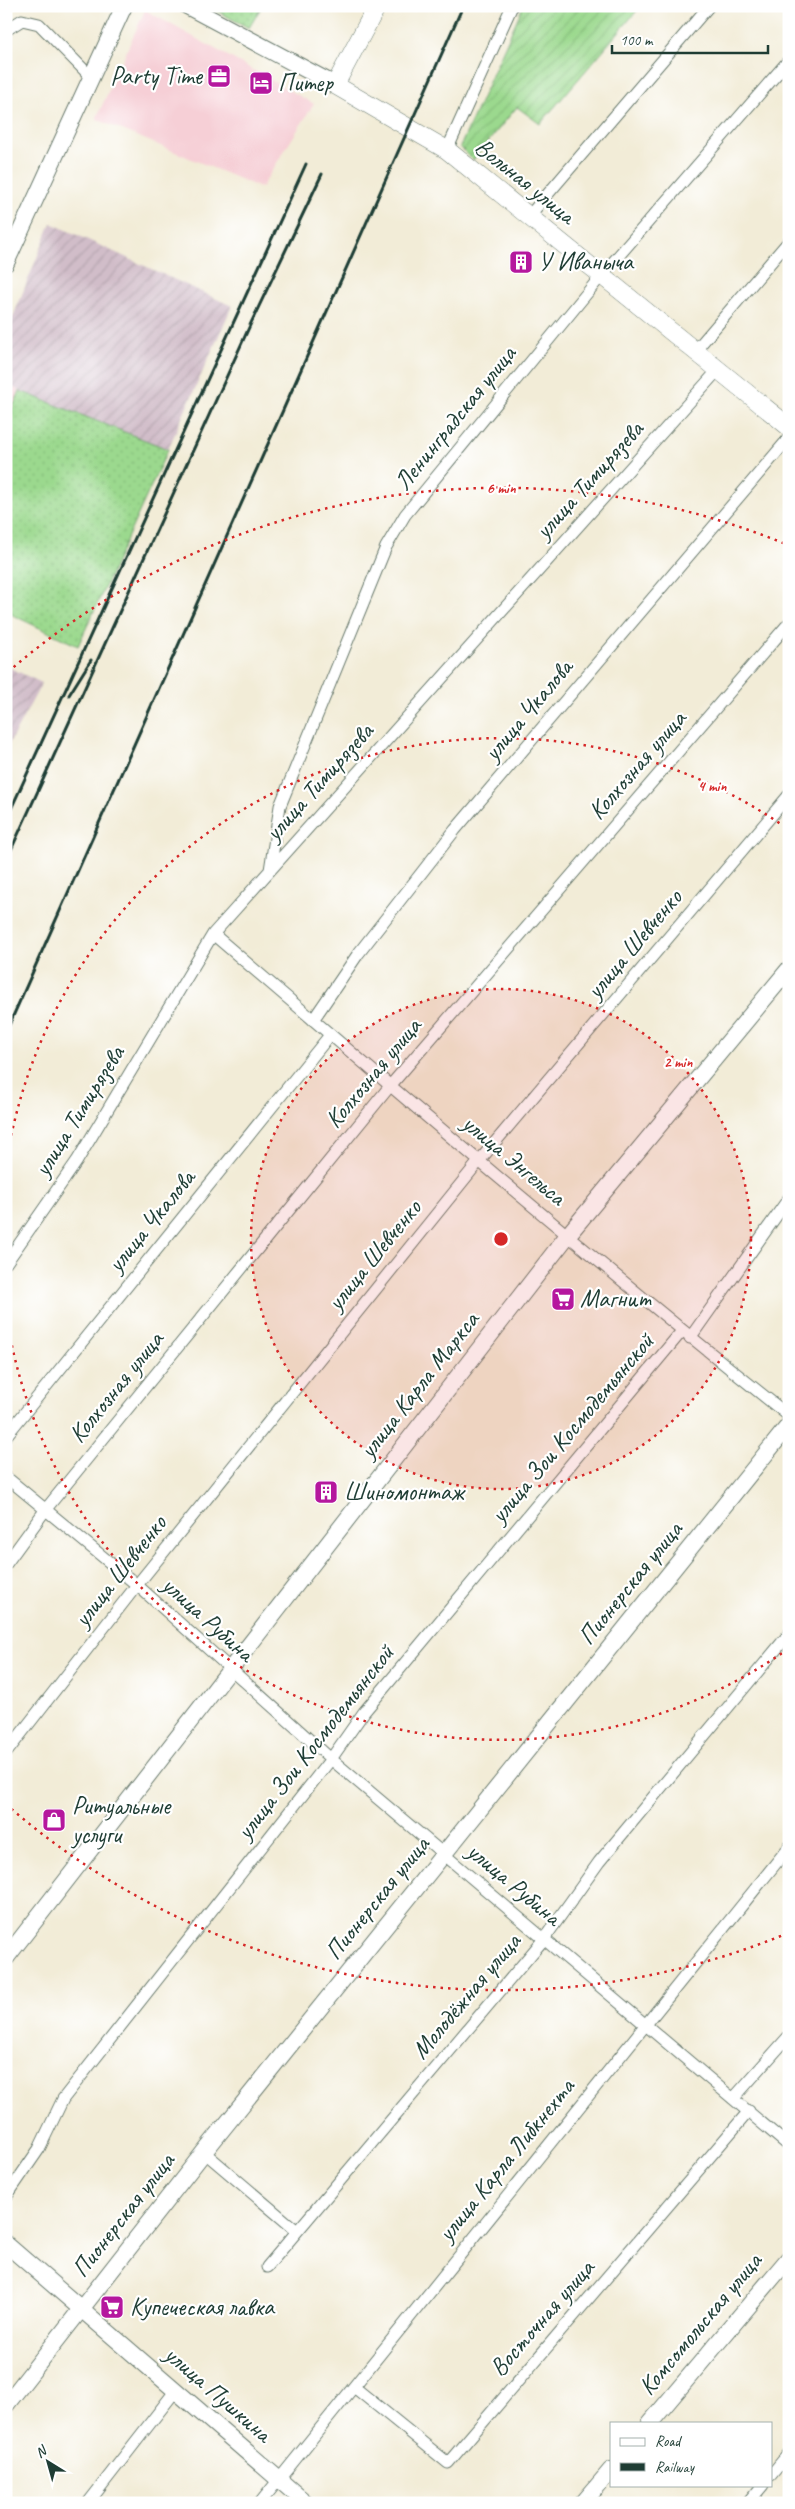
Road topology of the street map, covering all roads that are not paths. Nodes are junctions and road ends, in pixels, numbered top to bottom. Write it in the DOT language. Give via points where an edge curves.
graph roads {
  1 [pos="124,6"];
  2 [pos="187,6"];
  3 [pos="377,6"];
  4 [pos="512,6"];
  5 [pos="709,6"];
  6 [pos="6,30"];
  7 [pos="789,60"];
  8 [pos="92,78"];
  9 [pos="335,85"];
  10 [pos="447,150"];
  11 [pos="529,216"];
  12 [pos="789,241"];
  13 [pos="6,263"];
  14 [pos="601,276"];
  15 [pos="695,351"];
  16 [pos="718,370"];
  17 [pos="789,427"];
  18 [pos="789,438"];
  19 [pos="789,623"];
  20 [pos="789,795"];
  21 [pos="270,870"];
  22 [pos="213,934"];
  23 [pos="789,969"];
  24 [pos="313,1020"];
  25 [pos="330,1035"];
  26 [pos="390,1086"];
  27 [pos="480,1160"];
  28 [pos="789,1198"];
  29 [pos="568,1235"];
  30 [pos="6,1263"];
  31 [pos="686,1334"];
  32 [pos="789,1416"];
  33 [pos="789,1425"];
  34 [pos="6,1436"];
  35 [pos="6,1477"];
  36 [pos="46,1509"];
  37 [pos="6,1564"];
  38 [pos="136,1584"];
  39 [pos="789,1634"];
  40 [pos="228,1669"];
  41 [pos="6,1753"];
  42 [pos="331,1759"];
  43 [pos="789,1847"];
  44 [pos="444,1854"];
  45 [pos="544,1939"];
  46 [pos="6,1958"];
  47 [pos="643,2025"];
  48 [pos="789,2036"];
  49 [pos="733,2099"];
  50 [pos="748,2111"];
  51 [pos="789,2146"];
  52 [pos="204,2152"];
  53 [pos="6,2197"];
  54 [pos="297,2231"];
  55 [pos="6,2244"];
  56 [pos="789,2258"];
  57 [pos="267,2267"];
  58 [pos="82,2309"];
  59 [pos="354,2387"];
  60 [pos="176,2390"];
  61 [pos="6,2405"];
  62 [pos="651,2422"];
  63 [pos="789,2453"];
  64 [pos="610,2471"];
  65 [pos="772,2474"];
  66 [pos="278,2480"];
  67 [pos="762,2486"];
  68 [pos="88,2503"];
  69 [pos="260,2503"];
  70 [pos="306,2503"];
  71 [pos="583,2503"];
  72 [pos="748,2503"];
  1 -- 8 [label="street"];
  2 -- 9 [label="street, Вольная улица"];
  3 -- 9 [label="main road"];
  4 -- 10 [label="street"];
  5 -- 11 [label="street"];
  6 -- 8 [label="street" via="22,20 39,24"];
  7 -- 14 [label="street, Ленинградская улица"];
  8 -- 13 [label="street"];
  9 -- 10 [label="main road, Вольная улица"];
  10 -- 11 [label="main road, Вольная улица"];
  11 -- 14 [label="main road, Вольная улица"];
  12 -- 15 [label="street"];
  14 -- 15 [label="main road, Вольная улица"];
  14 -- 21 [label="street, Ленинградская улица" via="405,515 386,547 280,806"];
  15 -- 16 [label="main road, Вольная улица"];
  16 -- 17 [label="main road, Вольная улица"];
  16 -- 21 [label="street, улица Тимирязева"];
  18 -- 24 [label="street, улица Чкалова" via="455,830 358,954"];
  19 -- 26 [label="street, Колхозная улица"];
  20 -- 27 [label="street, улица Шевченко"];
  21 -- 22 [label="street, улица Тимирязева"];
  22 -- 24 [label="street, улица Энгельса"];
  22 -- 30 [label="street, улица Тимирязева" via="77,1161"];
  23 -- 29 [label="street, улица Карла Маркса"];
  24 -- 25 [label="street, улица Энгельса"];
  25 -- 26 [label="street, улица Энгельса"];
  25 -- 34 [label="street, улица Чкалова"];
  26 -- 27 [label="street, улица Энгельса"];
  26 -- 36 [label="street, Колхозная улица"];
  27 -- 29 [label="street, улица Энгельса"];
  27 -- 38 [label="street, улица Шевченко"];
  28 -- 31 [label="street, улица Зои Космодемьянской"];
  29 -- 31 [label="street, улица Энгельса"];
  29 -- 40 [label="street, улица Карла Маркса"];
  31 -- 32 [label="street, улица Энгельса"];
  31 -- 42 [label="street, улица Зои Космодемьянской" via="364,1712"];
  33 -- 44 [label="street, Пионерская улица"];
  35 -- 36 [label="street, улица Рубина"];
  36 -- 37 [label="street, Колхозная улица"];
  36 -- 38 [label="street, улица Рубина"];
  38 -- 40 [label="street, улица Рубина"];
  38 -- 41 [label="street, улица Шевченко"];
  39 -- 45 [label="street, Молодёжная улица" via="599,1862"];
  40 -- 42 [label="street, улица Рубина"];
  40 -- 46 [label="street, улица Карла Маркса"];
  42 -- 44 [label="street, улица Рубина"];
  42 -- 53 [label="street, улица Зои Космодемьянской" via="63,2100 39,2149"];
  43 -- 47 [label="street, улица Карла Либкнехта"];
  44 -- 45 [label="street, улица Рубина"];
  44 -- 52 [label="street, Пионерская улица"];
  45 -- 47 [label="street, улица Рубина"];
  45 -- 54 [label="street, Молодёжная улица"];
  47 -- 49 [label="street, улица Рубина"];
  47 -- 59 [label="street, улица Карла Либкнехта"];
  48 -- 49 [label="street"];
  49 -- 50 [label="street, улица Рубина"];
  50 -- 51 [label="street, улица Рубина"];
  50 -- 59 [label="street, Восточная улица" via="448,2462"];
  52 -- 54 [label="street"];
  52 -- 58 [label="street, Пионерская улица"];
  54 -- 57 [label="street, Молодёжная улица"];
  55 -- 58 [label="street, улица Пушкина"];
  56 -- 62 [label="street, Комсомольская улица"];
  58 -- 60 [label="street, улица Пушкина"];
  58 -- 61 [label="street, Пионерская улица"];
  59 -- 66 [label="street, улица Карла Либкнехта"];
  60 -- 66 [label="street, улица Пушкина"];
  60 -- 68 [label="street"];
  63 -- 65 [label="street"];
  64 -- 71 [label="street"];
  66 -- 69 [label="street, улица Карла Либкнехта"];
  66 -- 70 [label="street, улица Пушкина"];
  67 -- 72 [label="street"];
}
